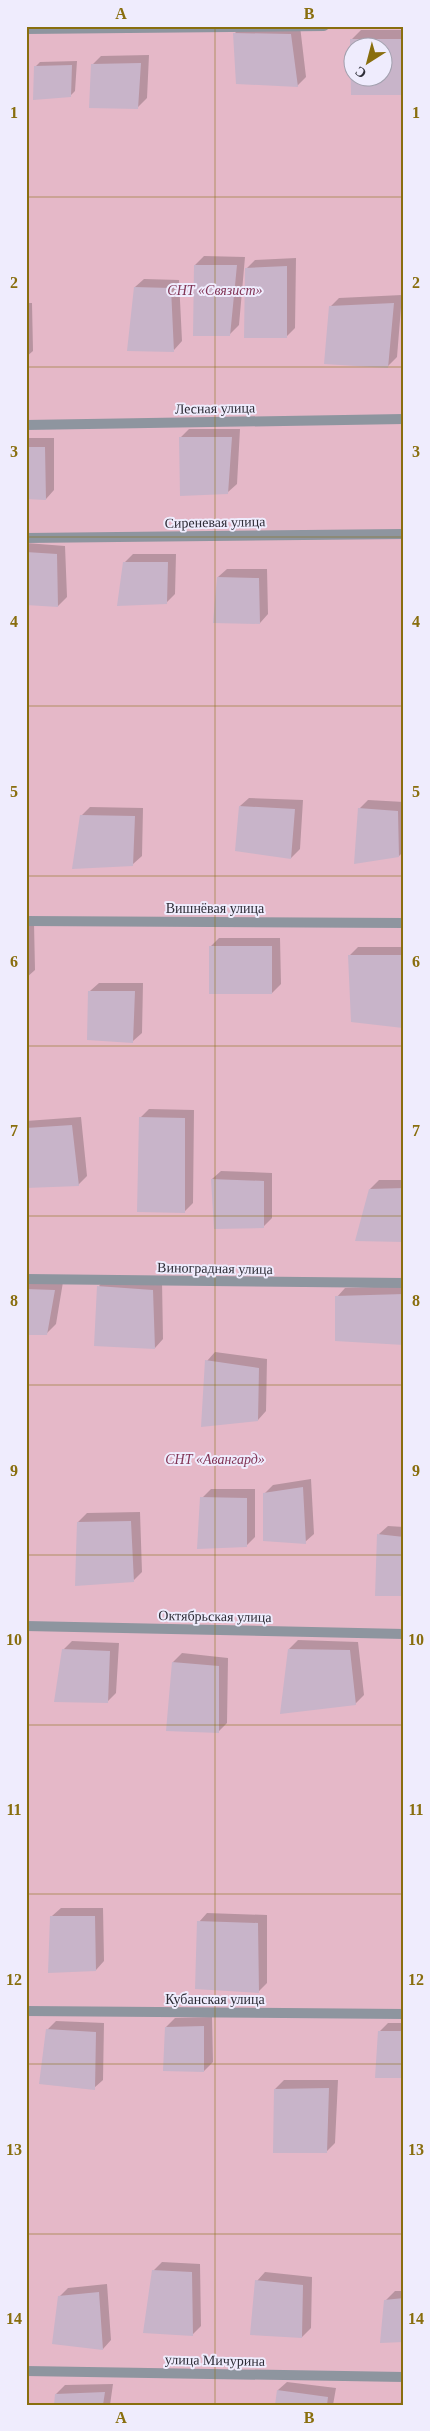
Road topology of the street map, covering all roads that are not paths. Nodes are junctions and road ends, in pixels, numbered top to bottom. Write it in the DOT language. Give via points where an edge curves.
graph roads {
  1 [pos="324,26"];
  2 [pos="26,29"];
  3 [pos="404,419"];
  4 [pos="26,425"];
  5 [pos="404,534"];
  6 [pos="26,538"];
  7 [pos="26,921"];
  8 [pos="404,923"];
  9 [pos="26,1280"];
  10 [pos="404,1283"];
  11 [pos="26,1626"];
  12 [pos="404,1634"];
  13 [pos="26,2011"];
  14 [pos="404,2014"];
  15 [pos="26,2371"];
  16 [pos="404,2377"];
  1 -- 2 [label="street"];
  3 -- 4 [label="street, Лесная улица"];
  5 -- 6 [label="street, Сиреневая улица"];
  7 -- 8 [label="street, Вишнёвая улица"];
  9 -- 10 [label="street, Виноградная улица"];
  11 -- 12 [label="street, Октябрьская улица"];
  13 -- 14 [label="street, Кубанская улица"];
  15 -- 16 [label="street, улица Мичурина"];
}
